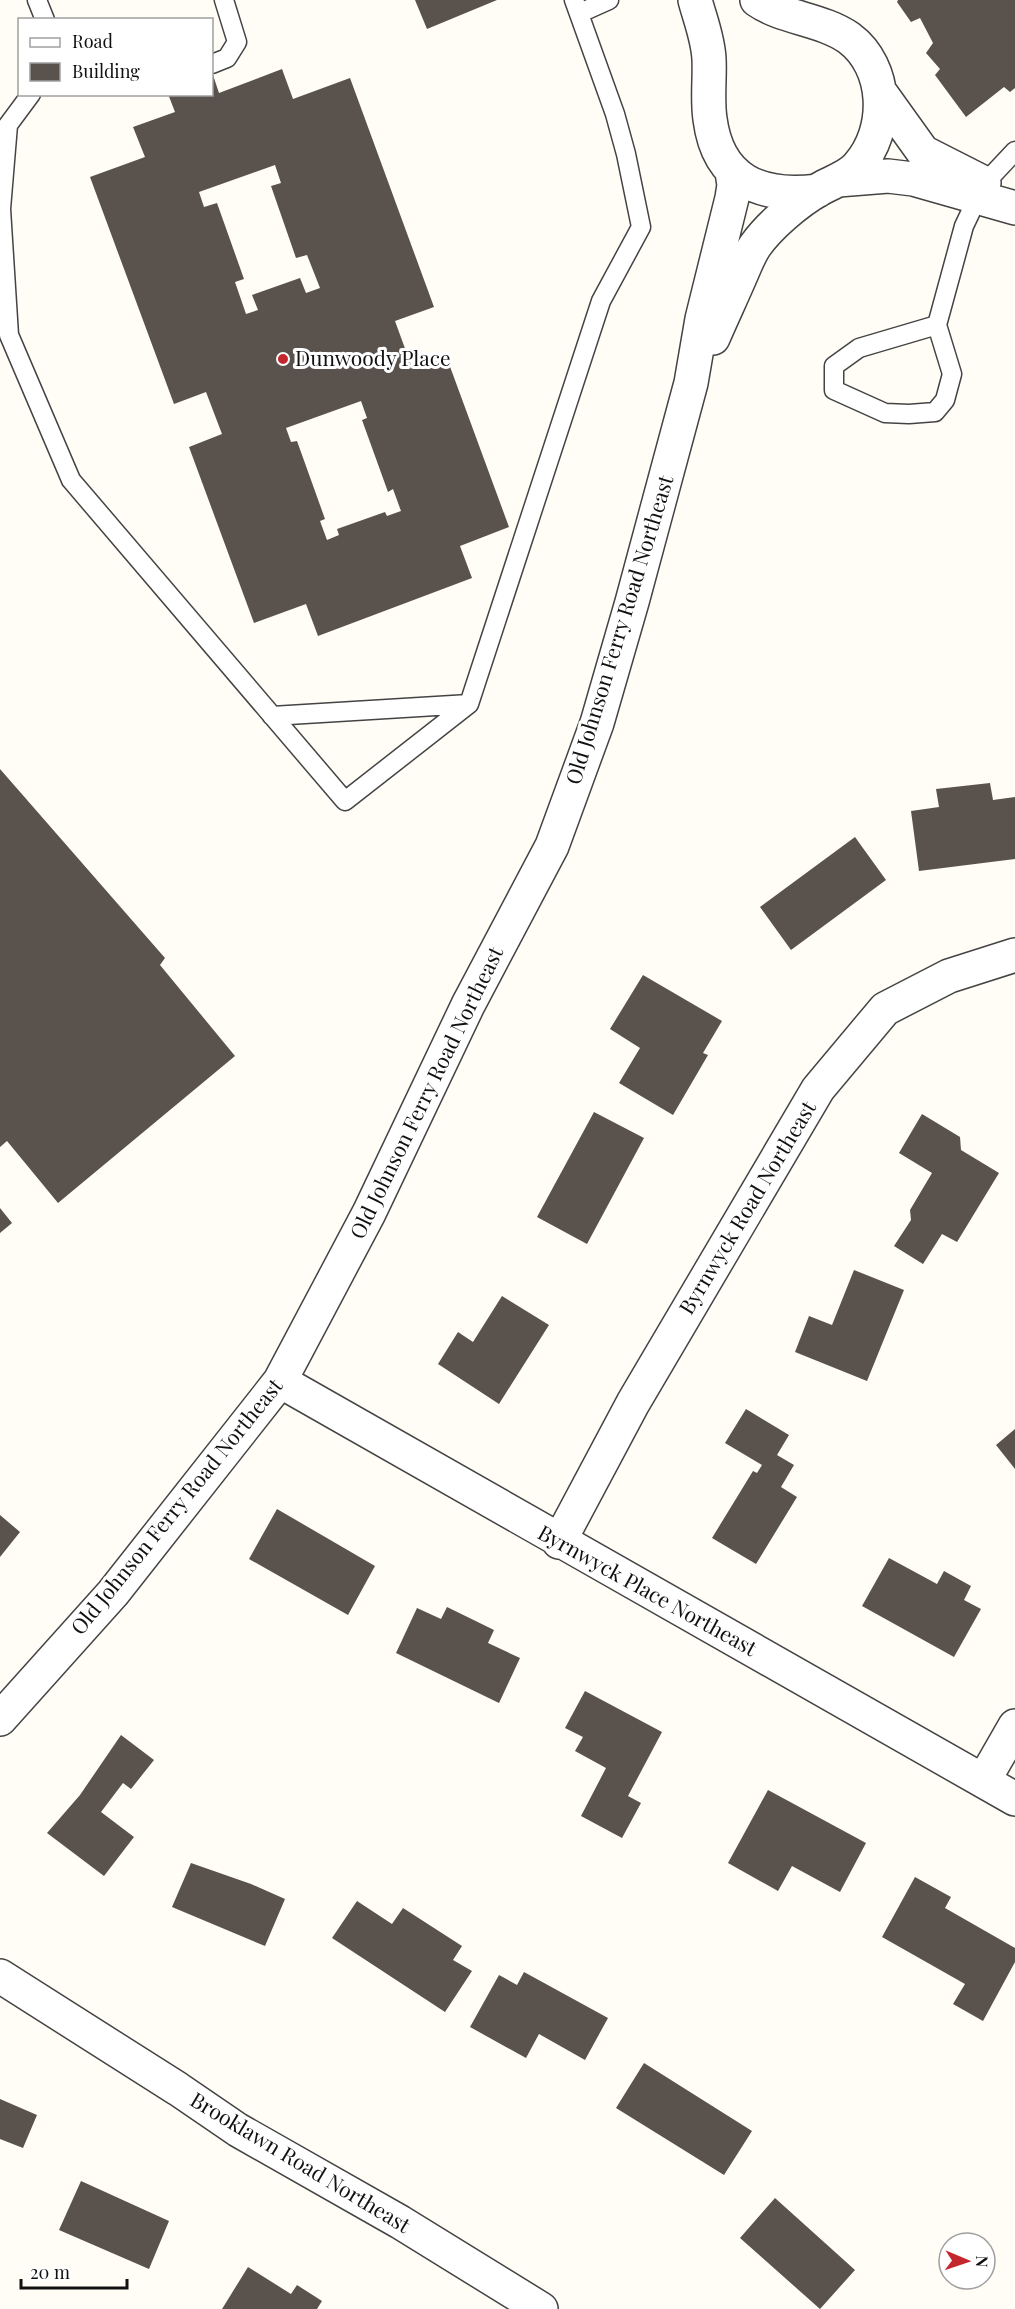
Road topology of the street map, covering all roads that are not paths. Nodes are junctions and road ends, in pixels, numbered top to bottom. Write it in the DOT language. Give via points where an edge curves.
graph roads {
  1 [pos="37,0"];
  2 [pos="224,0"];
  3 [pos="609,0"];
  4 [pos="695,0"];
  5 [pos="756,0"];
  6 [pos="577,7"];
  7 [pos="44,18"];
  8 [pos="213,64"];
  9 [pos="879,92"];
  10 [pos="29,96"];
  11 [pos="1015,151"];
  12 [pos="732,172"];
  13 [pos="827,185"];
  14 [pos="981,191"];
  15 [pos="1015,200"];
  16 [pos="1015,208"];
  17 [pos="937,325"];
  18 [pos="691,383"];
  19 [pos="469,704"];
  20 [pos="272,716"];
  21 [pos="1015,955"];
  22 [pos="280,1382"];
  23 [pos="559,1542"];
  24 [pos="0,1719"];
  25 [pos="1015,1726"];
  26 [pos="984,1780"];
  27 [pos="1015,1799"];
  28 [pos="0,1976"];
  29 [pos="541,2309"];
  1 -- 7 [label="lane"];
  2 -- 8 [label="lane" via="237,42 227,58"];
  3 -- 6 [label="lane"];
  4 -- 12 [label="street" via="709,57 713,138"];
  5 -- 9 [label="street, Old Johnson Ferry Road Northeast" via="827,26 850,39 877,75"];
  6 -- 19 [label="lane" via="615,114 641,226 601,301"];
  9 -- 13 [label="street, Old Johnson Ferry Road Northeast" via="881,109 870,146 858,166"];
  9 -- 14 [label="street" via="923,152"];
  10 -- 20 [label="lane" via="8,124 1,209 9,335 71,480"];
  11 -- 14 [label="lane"];
  12 -- 13 [label="street" via="751,185 771,191 793,194"];
  12 -- 18 [label="street, Old Johnson Ferry Road Northeast" via="732,198 702,319"];
  13 -- 14 [label="street" via="888,176 963,192"];
  13 -- 18 [label="street, Old Johnson Ferry Road Northeast" via="774,223 754,248"];
  14 -- 15 [label="street"];
  14 -- 16 [label="street"];
  14 -- 17 [label="lane" via="964,226"];
  17 -- 17 [label="lane" via="952,374 945,400 935,412 885,413 834,390 834,366 859,348"];
  18 -- 22 [label="street, Old Johnson Ferry Road Northeast" via="597,723 552,846"];
  19 -- 20 [label="lane"];
  19 -- 20 [label="lane" via="345,801"];
  21 -- 23 [label="street, Byrnwyck Road Northeast" via="949,976 885,1009 818,1089 633,1403"];
  22 -- 23 [label="street, Byrnwyck Place Northeast"];
  22 -- 24 [label="street, Old Johnson Ferry Road Northeast" via="114,1593"];
  23 -- 26 [label="street, Byrnwyck Place Northeast"];
  25 -- 26 [label="street"];
  26 -- 27 [label="street, Byrnwyck Place Northeast"];
  28 -- 29 [label="street, Brooklawn Road Northeast" via="238,2130 400,2222"];
}
